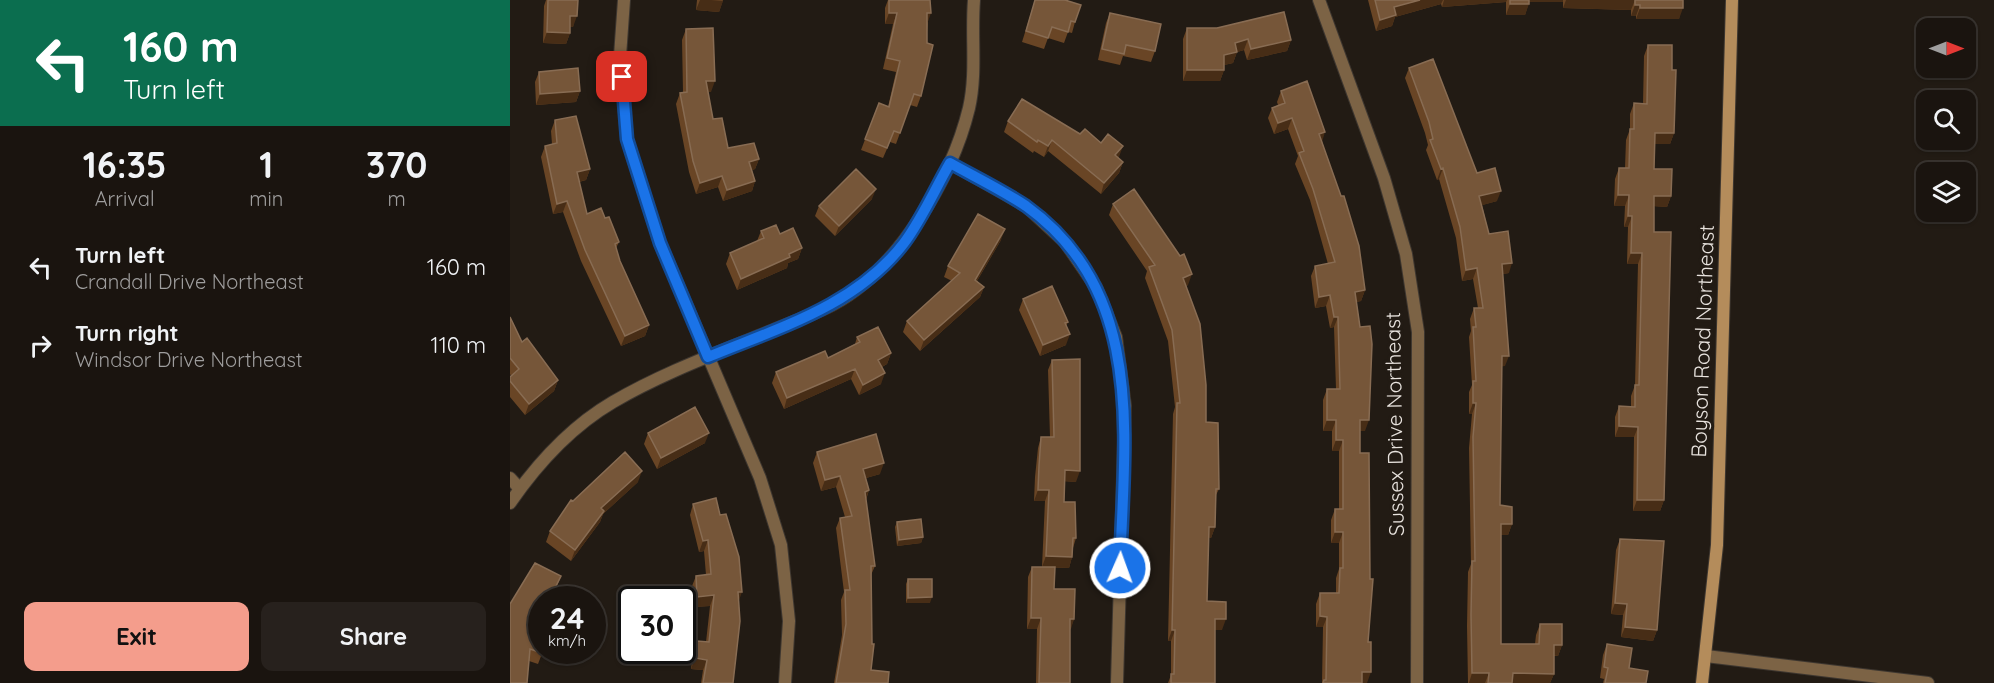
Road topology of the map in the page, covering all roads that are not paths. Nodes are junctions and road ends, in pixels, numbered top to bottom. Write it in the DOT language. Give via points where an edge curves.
graph roads {
  1 [pos="624,0"];
  2 [pos="974,0"];
  3 [pos="1319,0"];
  4 [pos="1732,0"];
  5 [pos="950,163"];
  6 [pos="708,357"];
  7 [pos="510,478"];
  8 [pos="520,489"];
  9 [pos="510,503"];
  10 [pos="1707,656"];
  11 [pos="785,683"];
  12 [pos="1117,683"];
  13 [pos="1417,683"];
  14 [pos="1702,683"];
  15 [pos="1928,683"];
  1 -- 6 [label="street" via="620,56 627,139 660,243"];
  2 -- 5 [label="street" via="969,108"];
  3 -- 13 [label="street, Sussex Drive Northeast" via="1384,178 1406,254 1418,333"];
  4 -- 10 [label="main road, Boyson Road Northeast" via="1717,545"];
  5 -- 6 [label="street" via="904,242 858,288 833,304"];
  5 -- 12 [label="street" via="1026,206 1065,242 1096,286 1116,337 1125,406"];
  6 -- 8 [label="street" via="613,402 564,440"];
  6 -- 11 [label="street" via="760,478 781,545 789,621"];
  7 -- 8 [label="street"];
  8 -- 9 [label="street"];
  10 -- 14 [label="main road, Boyson Road Northeast"];
  10 -- 15 [label="street"];
}
